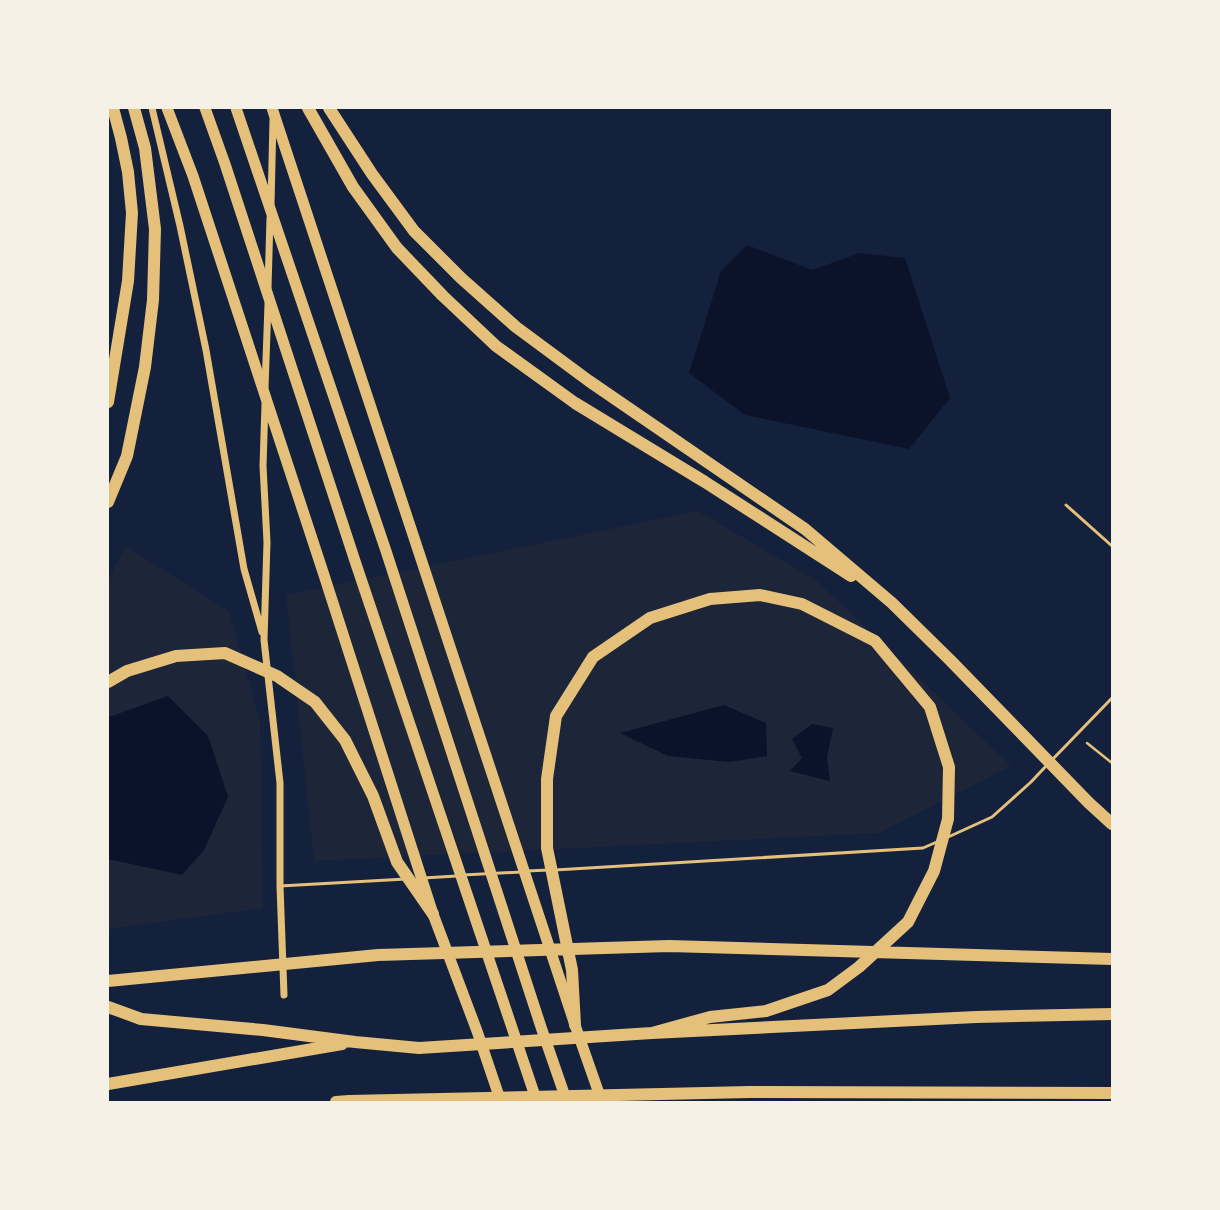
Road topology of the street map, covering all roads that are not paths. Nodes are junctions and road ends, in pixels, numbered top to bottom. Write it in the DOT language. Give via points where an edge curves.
graph roads {
  1 [pos="113,108"];
  2 [pos="134,108"];
  3 [pos="152,108"];
  4 [pos="167,108"];
  5 [pos="205,108"];
  6 [pos="236,108"];
  7 [pos="273,108"];
  8 [pos="308,108"];
  9 [pos="329,108"];
  10 [pos="108,402"];
  11 [pos="108,502"];
  12 [pos="1066,505"];
  13 [pos="1112,546"];
  14 [pos="892,603"];
  15 [pos="264,640"];
  16 [pos="108,682"];
  17 [pos="1112,698"];
  18 [pos="1112,824"];
  19 [pos="280,886"];
  20 [pos="433,914"];
  21 [pos="1112,959"];
  22 [pos="108,981"];
  23 [pos="284,995"];
  24 [pos="108,1007"];
  25 [pos="1112,1014"];
  26 [pos="575,1025"];
  27 [pos="652,1033"];
  28 [pos="354,1042"];
  29 [pos="108,1084"];
  30 [pos="1112,1093"];
  31 [pos="336,1102"];
  32 [pos="501,1102"];
  33 [pos="537,1102"];
  34 [pos="567,1102"];
  35 [pos="602,1102"];
  1 -- 10 [label="highway" via="128,172 132,213 128,282"];
  2 -- 11 [label="highway" via="145,148 155,229 153,300 145,367 127,456"];
  3 -- 15 [label="street" via="206,350 244,569"];
  4 -- 20 [label="highway" via="200,198"];
  5 -- 33 [label="highway"];
  6 -- 34 [label="highway" via="388,558"];
  7 -- 15 [label="street" via="263,466 267,542"];
  7 -- 26 [label="highway"];
  8 -- 14 [label="highway" via="353,187 397,248 496,346 575,403 705,482"];
  9 -- 14 [label="highway" via="372,174 414,231 461,278 516,327 595,385 805,529"];
  12 -- 13 [label="lane"];
  14 -- 18 [label="highway"];
  15 -- 19 [label="street" via="280,783"];
  16 -- 20 [label="highway" via="127,671 176,656 224,654 277,676 315,702 345,740 373,796 397,862"];
  17 -- 19 [label="lane" via="1031,782 992,817 923,848"];
  19 -- 23 [label="street"];
  20 -- 32 [label="highway" via="478,1031"];
  21 -- 22 [label="highway" via="669,946 378,956"];
  24 -- 28 [label="highway" via="141,1019 263,1030"];
  25 -- 27 [label="highway" via="976,1017"];
  26 -- 27 [label="highway" via="572,970 548,848 548,779 556,716 593,657 650,618 710,599 760,595 802,604 875,641 930,707 949,768 948,819 934,871 908,922 859,968 828,990 766,1011 710,1017"];
  26 -- 35 [label="highway"];
  27 -- 28 [label="highway" via="419,1048"];
  28 -- 29 [label="highway"];
  30 -- 31 [label="highway" via="749,1092"];
}
